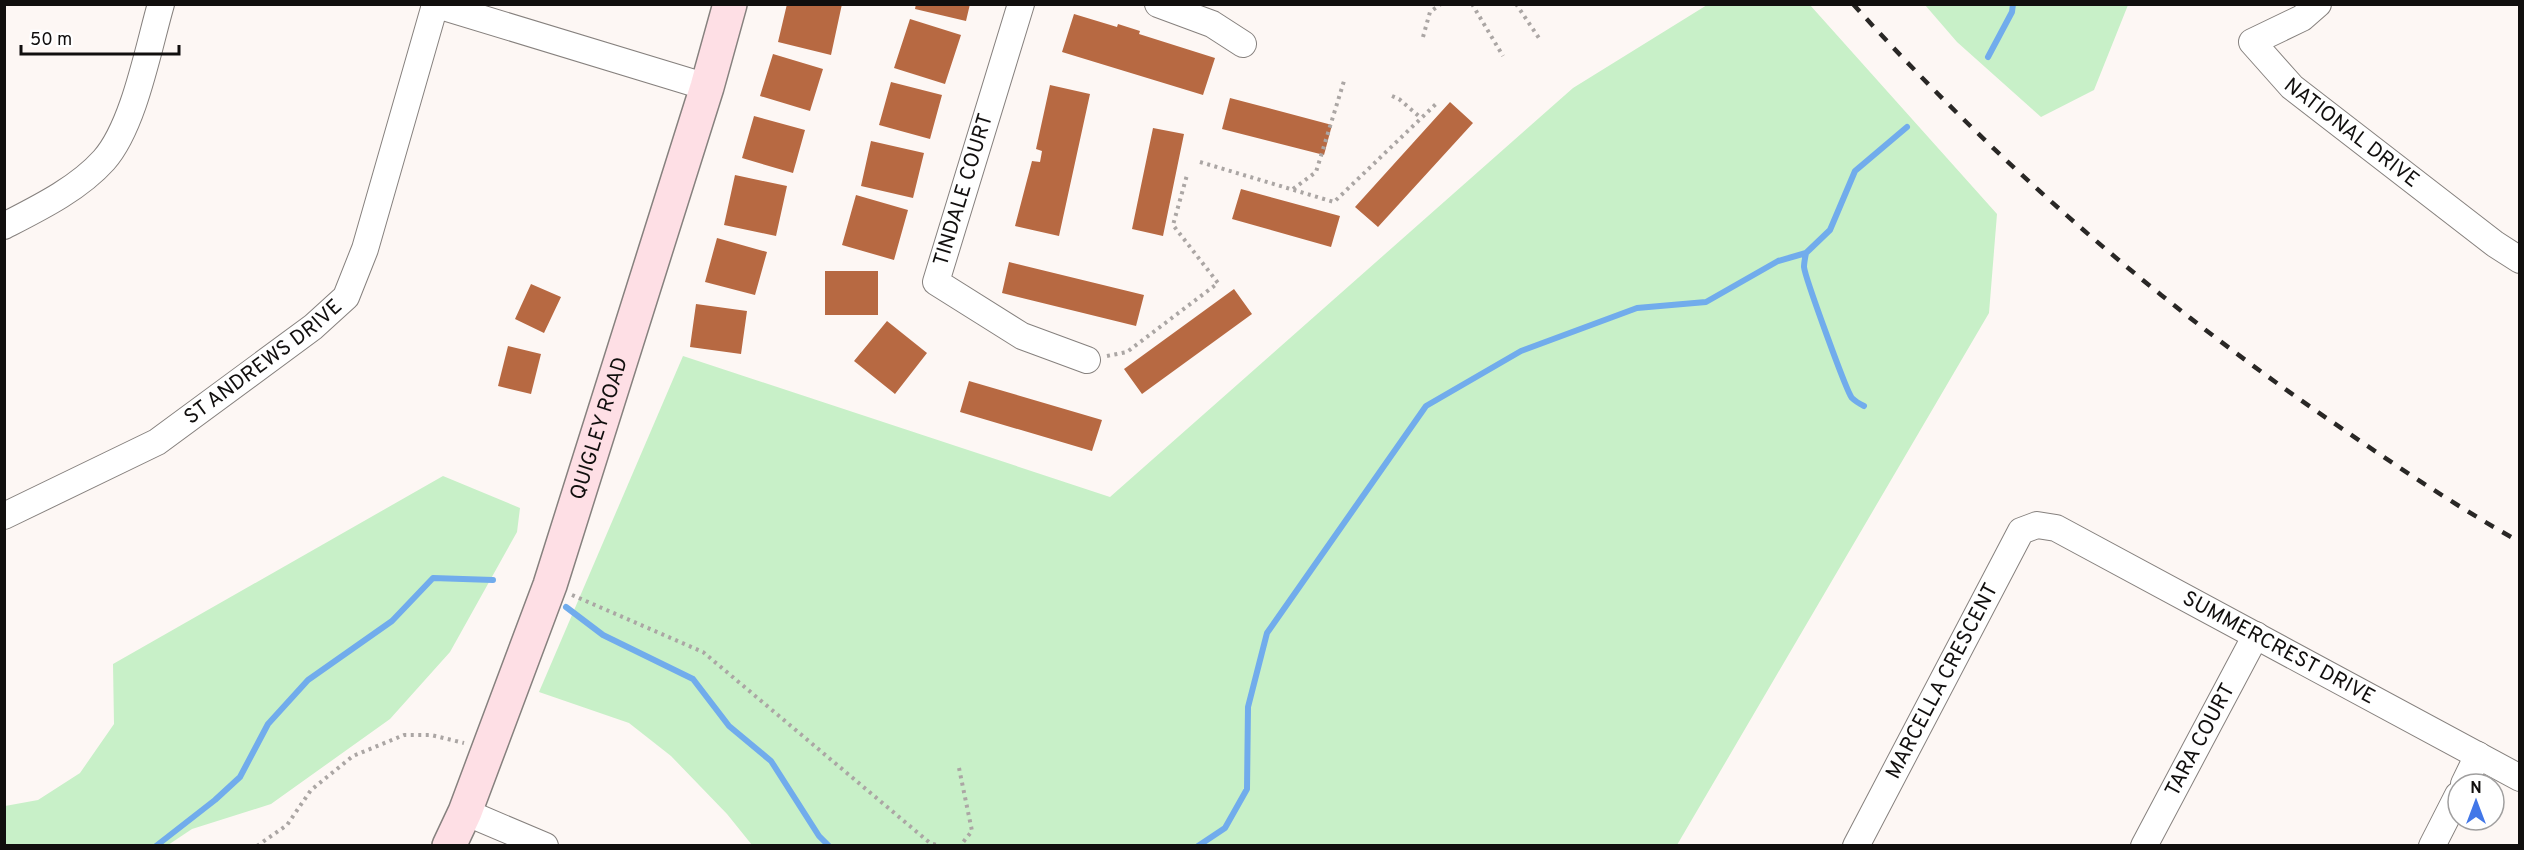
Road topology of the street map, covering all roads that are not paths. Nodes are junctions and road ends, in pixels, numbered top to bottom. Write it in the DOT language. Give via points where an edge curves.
graph roads {
  1 [pos="161,4"];
  2 [pos="730,4"];
  3 [pos="1021,4"];
  4 [pos="1158,4"];
  5 [pos="2318,4"];
  6 [pos="434,5"];
  7 [pos="1243,44"];
  8 [pos="707,87"];
  9 [pos="4,226"];
  10 [pos="2520,260"];
  11 [pos="1088,360"];
  12 [pos="4,516"];
  13 [pos="2037,525"];
  14 [pos="2256,635"];
  15 [pos="2478,755"];
  16 [pos="2470,772"];
  17 [pos="2520,778"];
  18 [pos="465,812"];
  19 [pos="2446,819"];
  20 [pos="449,846"];
  21 [pos="545,846"];
  22 [pos="1856,846"];
  23 [pos="2144,846"];
  24 [pos="2432,846"];
  1 -- 9 [label="street" via="127,122 106,158 84,179"];
  2 -- 8 [label="street, QUIGLEY ROAD"];
  3 -- 11 [label="street, TINDALE COURT" via="936,282 1022,336"];
  4 -- 7 [label="street" via="1212,24"];
  5 -- 10 [label="street, NATIONAL DRIVE" via="2302,18 2252,42 2292,87"];
  6 -- 8 [label="street, ST ANDREWS DRIVE"];
  6 -- 12 [label="street, ST ANDREWS DRIVE" via="365,249 346,297 303,334 157,442"];
  8 -- 18 [label="street, QUIGLEY ROAD" via="550,585"];
  13 -- 14 [label="street, SUMMERCREST DRIVE" via="2056,528"];
  13 -- 22 [label="street, MARCELLA CRESCENT" via="2021,531"];
  14 -- 15 [label="street, SUMMERCREST DRIVE"];
  14 -- 23 [label="street, TARA COURT"];
  15 -- 16 [label="street"];
  15 -- 17 [label="street, SUMMERCREST DRIVE"];
  18 -- 20 [label="street, QUIGLEY ROAD"];
  18 -- 21 [label="street"];
  19 -- 24 [label="street"];
}
